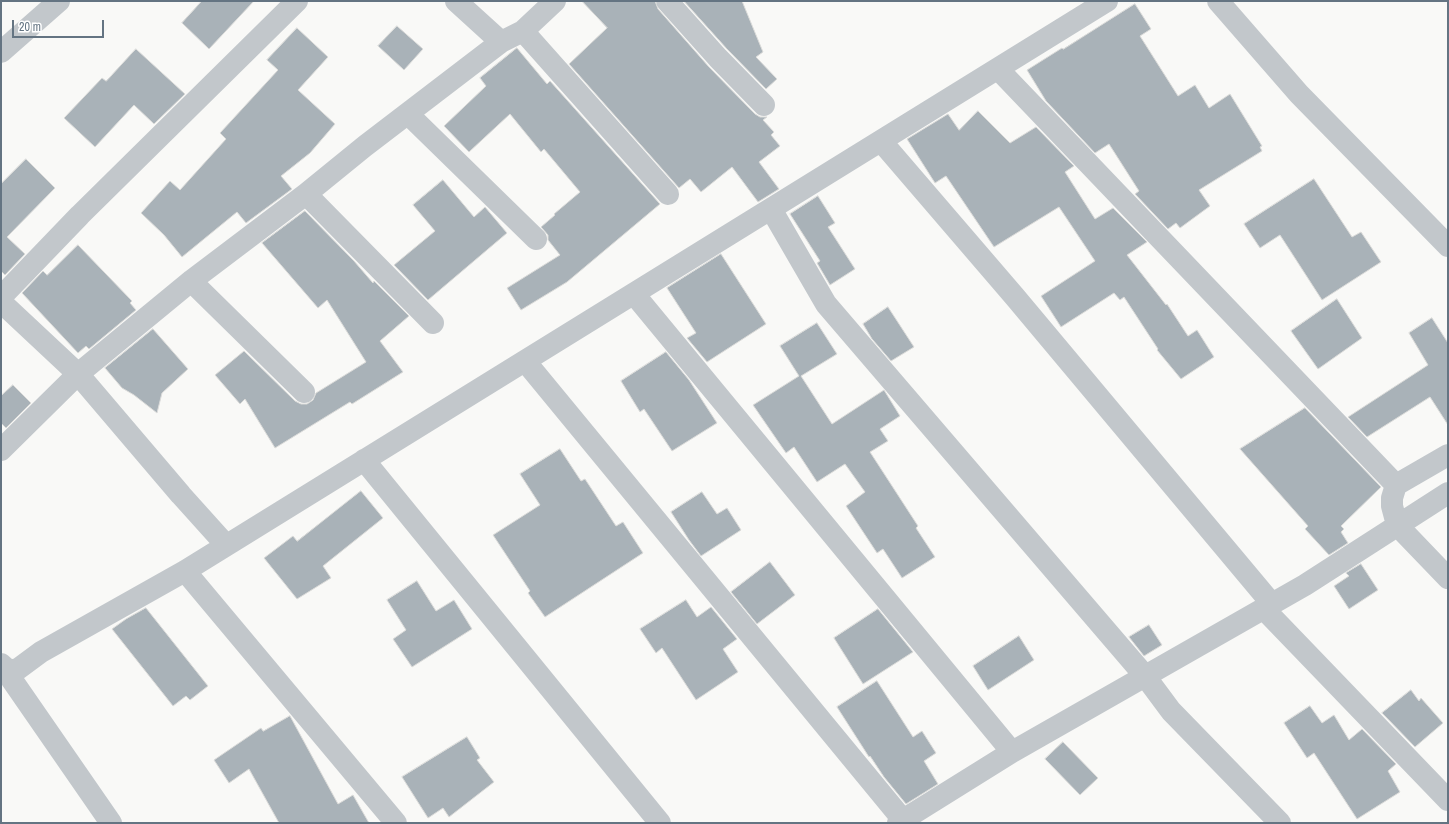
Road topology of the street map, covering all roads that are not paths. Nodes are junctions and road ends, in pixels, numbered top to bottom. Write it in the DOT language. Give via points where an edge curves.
graph roads {
  1 [pos="59,1"];
  2 [pos="297,1"];
  3 [pos="456,1"];
  4 [pos="555,1"];
  5 [pos="667,1"];
  6 [pos="1107,1"];
  7 [pos="1218,1"];
  8 [pos="523,31"];
  9 [pos="501,42"];
  10 [pos="1,52"];
  11 [pos="998,69"];
  12 [pos="764,105"];
  13 [pos="408,114"];
  14 [pos="881,141"];
  15 [pos="306,194"];
  16 [pos="668,194"];
  17 [pos="771,209"];
  18 [pos="536,240"];
  19 [pos="1448,246"];
  20 [pos="191,281"];
  21 [pos="634,294"];
  22 [pos="1,297"];
  23 [pos="1,302"];
  24 [pos="433,323"];
  25 [pos="525,361"];
  26 [pos="78,374"];
  27 [pos="304,392"];
  28 [pos="1,450"];
  29 [pos="1448,455"];
  30 [pos="364,460"];
  31 [pos="1396,485"];
  32 [pos="1448,493"];
  33 [pos="1397,525"];
  34 [pos="226,545"];
  35 [pos="185,570"];
  36 [pos="1448,578"];
  37 [pos="1268,606"];
  38 [pos="1,664"];
  39 [pos="1145,676"];
  40 [pos="1012,752"];
  41 [pos="1448,800"];
  42 [pos="900,821"];
  43 [pos="111,823"];
  44 [pos="396,823"];
  45 [pos="660,823"];
  46 [pos="1280,823"];
  1 -- 10 [label="street"];
  2 -- 22 [label="street" via="80,215"];
  3 -- 9 [label="street"];
  4 -- 8 [label="street"];
  5 -- 12 [label="street"];
  6 -- 11 [label="street"];
  7 -- 19 [label="street" via="1298,94"];
  8 -- 9 [label="street"];
  8 -- 16 [label="street"];
  9 -- 13 [label="street"];
  11 -- 14 [label="street"];
  11 -- 31 [label="street"];
  13 -- 15 [label="street"];
  13 -- 18 [label="street"];
  14 -- 17 [label="street"];
  14 -- 37 [label="street" via="1020,303"];
  15 -- 20 [label="street"];
  15 -- 24 [label="street"];
  17 -- 21 [label="street"];
  17 -- 39 [label="street" via="826,304"];
  20 -- 26 [label="street"];
  20 -- 27 [label="street"];
  21 -- 25 [label="street"];
  21 -- 40 [label="street"];
  23 -- 26 [label="street"];
  25 -- 30 [label="street"];
  25 -- 42 [label="street"];
  26 -- 28 [label="street"];
  26 -- 34 [label="street"];
  29 -- 31 [label="street"];
  30 -- 34 [label="street"];
  30 -- 45 [label="street"];
  31 -- 33 [label="street" via="1392,506"];
  32 -- 33 [label="street"];
  33 -- 36 [label="street"];
  33 -- 37 [label="street"];
  34 -- 35 [label="street"];
  35 -- 38 [label="street" via="41,652 18,669 9,671"];
  35 -- 44 [label="street"];
  37 -- 39 [label="street"];
  37 -- 41 [label="street"];
  38 -- 43 [label="street"];
  39 -- 40 [label="street"];
  39 -- 46 [label="street" via="1171,711"];
  40 -- 42 [label="street"];
}
